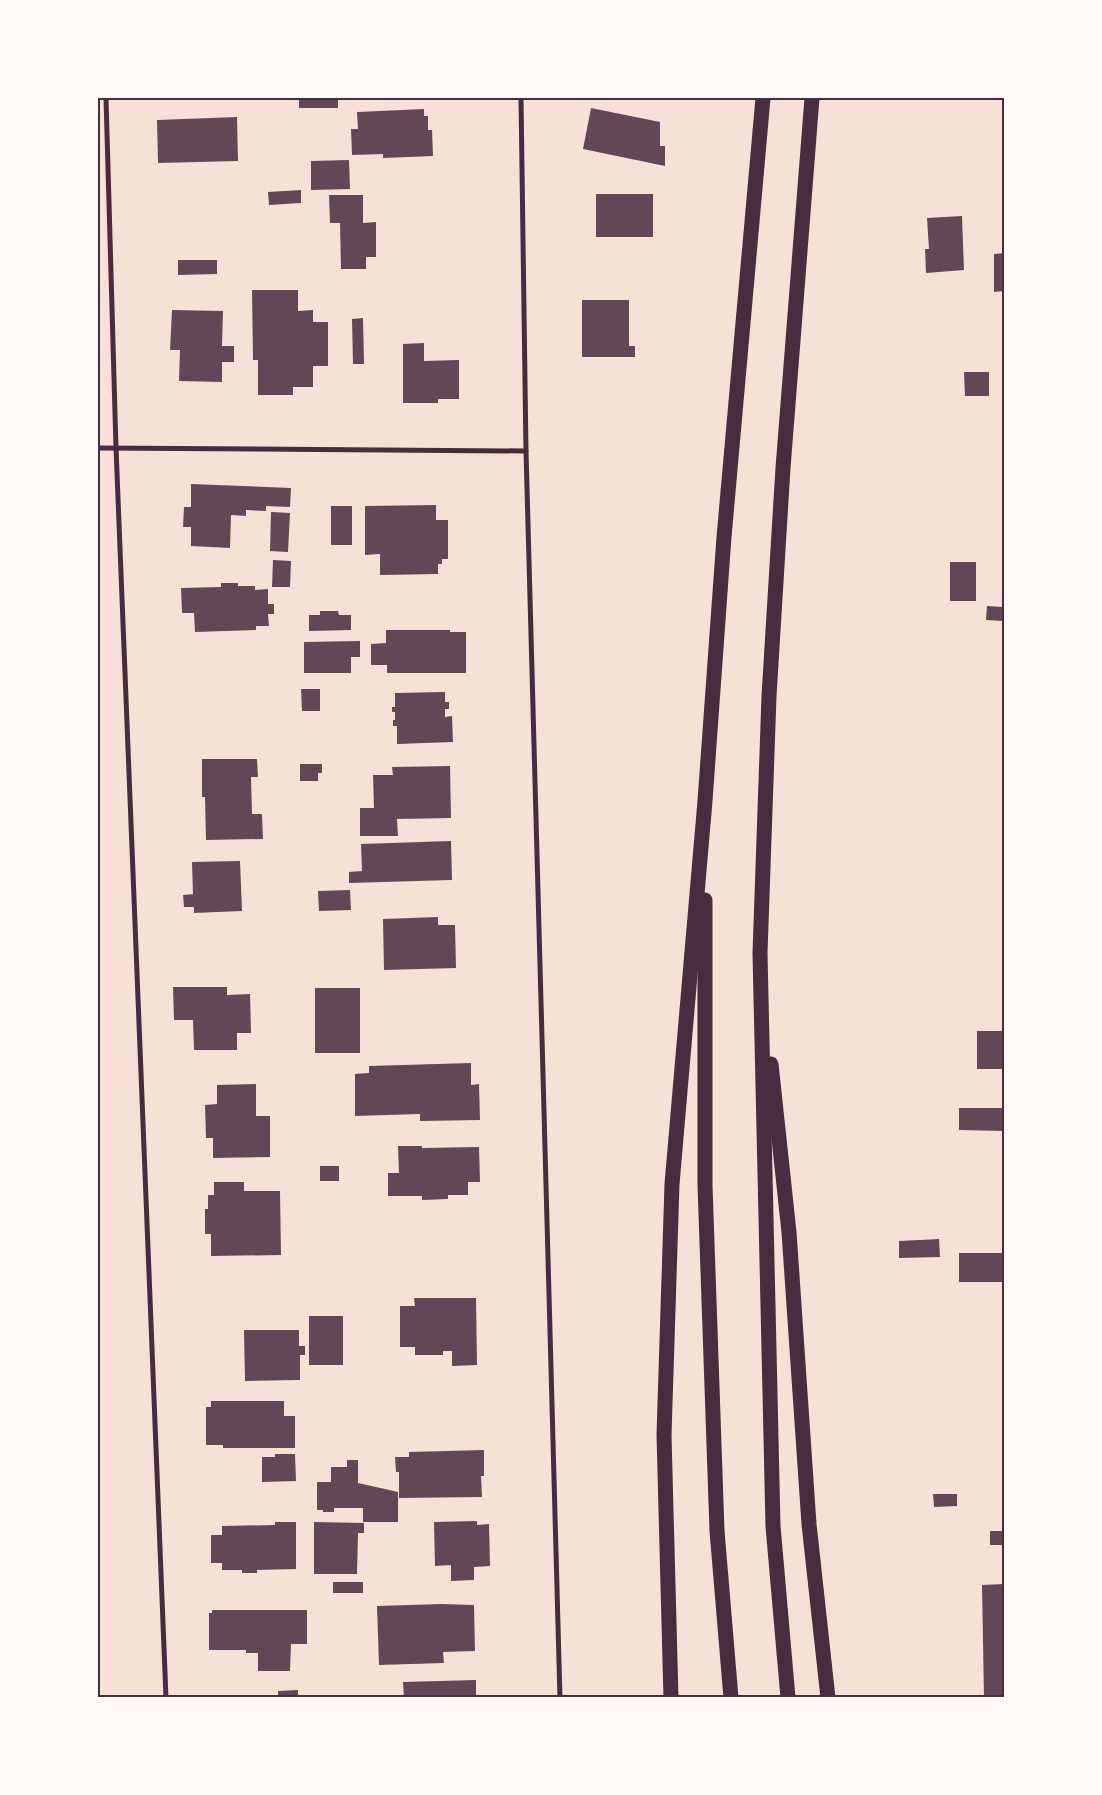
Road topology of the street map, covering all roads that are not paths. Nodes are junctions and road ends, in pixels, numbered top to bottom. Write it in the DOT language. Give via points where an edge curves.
graph roads {
  1 [pos="106,98"];
  2 [pos="521,98"];
  3 [pos="763,98"];
  4 [pos="812,98"];
  5 [pos="98,448"];
  6 [pos="116,448"];
  7 [pos="526,451"];
  8 [pos="706,800"];
  9 [pos="760,953"];
  10 [pos="166,1698"];
  11 [pos="560,1698"];
  12 [pos="671,1698"];
  13 [pos="731,1698"];
  14 [pos="788,1698"];
  15 [pos="828,1698"];
  1 -- 6 [label="street"];
  2 -- 7 [label="street"];
  3 -- 8 [label="highway" via="724,537"];
  4 -- 9 [label="highway" via="771,656"];
  5 -- 6 [label="street"];
  6 -- 7 [label="street"];
  6 -- 10 [label="street"];
  7 -- 11 [label="street"];
  8 -- 12 [label="highway" via="672,1184 664,1435"];
  8 -- 13 [label="highway" via="706,1185 717,1531"];
  9 -- 14 [label="highway" via="773,1526"];
  9 -- 15 [label="highway" via="789,1232 809,1524"];
}
